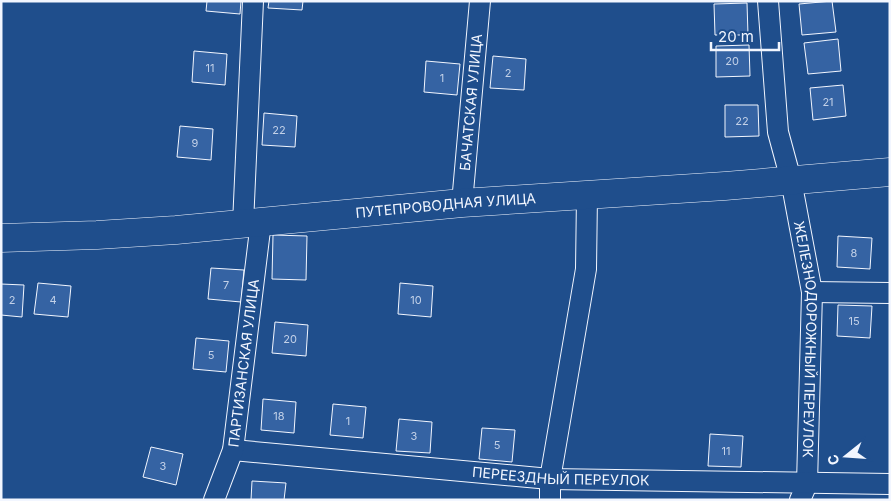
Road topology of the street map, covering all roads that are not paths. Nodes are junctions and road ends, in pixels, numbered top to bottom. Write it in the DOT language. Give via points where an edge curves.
graph roads {
  1 [pos="253,1"];
  2 [pos="480,1"];
  3 [pos="768,1"];
  4 [pos="890,172"];
  5 [pos="791,180"];
  6 [pos="587,195"];
  7 [pos="462,203"];
  8 [pos="252,223"];
  9 [pos="1,238"];
  10 [pos="812,292"];
  11 [pos="890,293"];
  12 [pos="233,450"];
  13 [pos="550,480"];
  14 [pos="890,484"];
  15 [pos="804,492"];
  16 [pos="214,500"];
  17 [pos="550,500"];
  1 -- 8 [label="street, ПАРТИЗАНСКАЯ УЛИЦА"];
  2 -- 7 [label="street, БАЧАТСКАЯ УЛИЦА"];
  3 -- 5 [label="street, ЖЕЛЕЗНОДОРОЖНЫЙ ПЕРЕУЛОК" via="778,132"];
  4 -- 5 [label="main road, ПУТЕПРОВОДНАЯ УЛИЦА"];
  5 -- 6 [label="main road, ПУТЕПРОВОДНАЯ УЛИЦА"];
  5 -- 10 [label="street, ЖЕЛЕЗНОДОРОЖНЫЙ ПЕРЕУЛОК"];
  6 -- 7 [label="main road, ПУТЕПРОВОДНАЯ УЛИЦА"];
  6 -- 13 [label="street" via="586,269"];
  7 -- 8 [label="main road, ПУТЕПРОВОДНАЯ УЛИЦА"];
  8 -- 9 [label="main road, ПУТЕПРОВОДНАЯ УЛИЦА" via="97,235"];
  8 -- 12 [label="street, ПАРТИЗАНСКАЯ УЛИЦА"];
  10 -- 11 [label="street"];
  10 -- 15 [label="street, ЖЕЛЕЗНОДОРОЖНЫЙ ПЕРЕУЛОК"];
  12 -- 13 [label="street, ПЕРЕЕЗДНЫЙ ПЕРЕУЛОК"];
  12 -- 16 [label="street, ПАРТИЗАНСКАЯ УЛИЦА"];
  13 -- 15 [label="street, ПЕРЕЕЗДНЫЙ ПЕРЕУЛОК"];
  13 -- 17 [label="street"];
  14 -- 15 [label="street, ПЕРЕЕЗДНЫЙ ПЕРЕУЛОК"];
}
